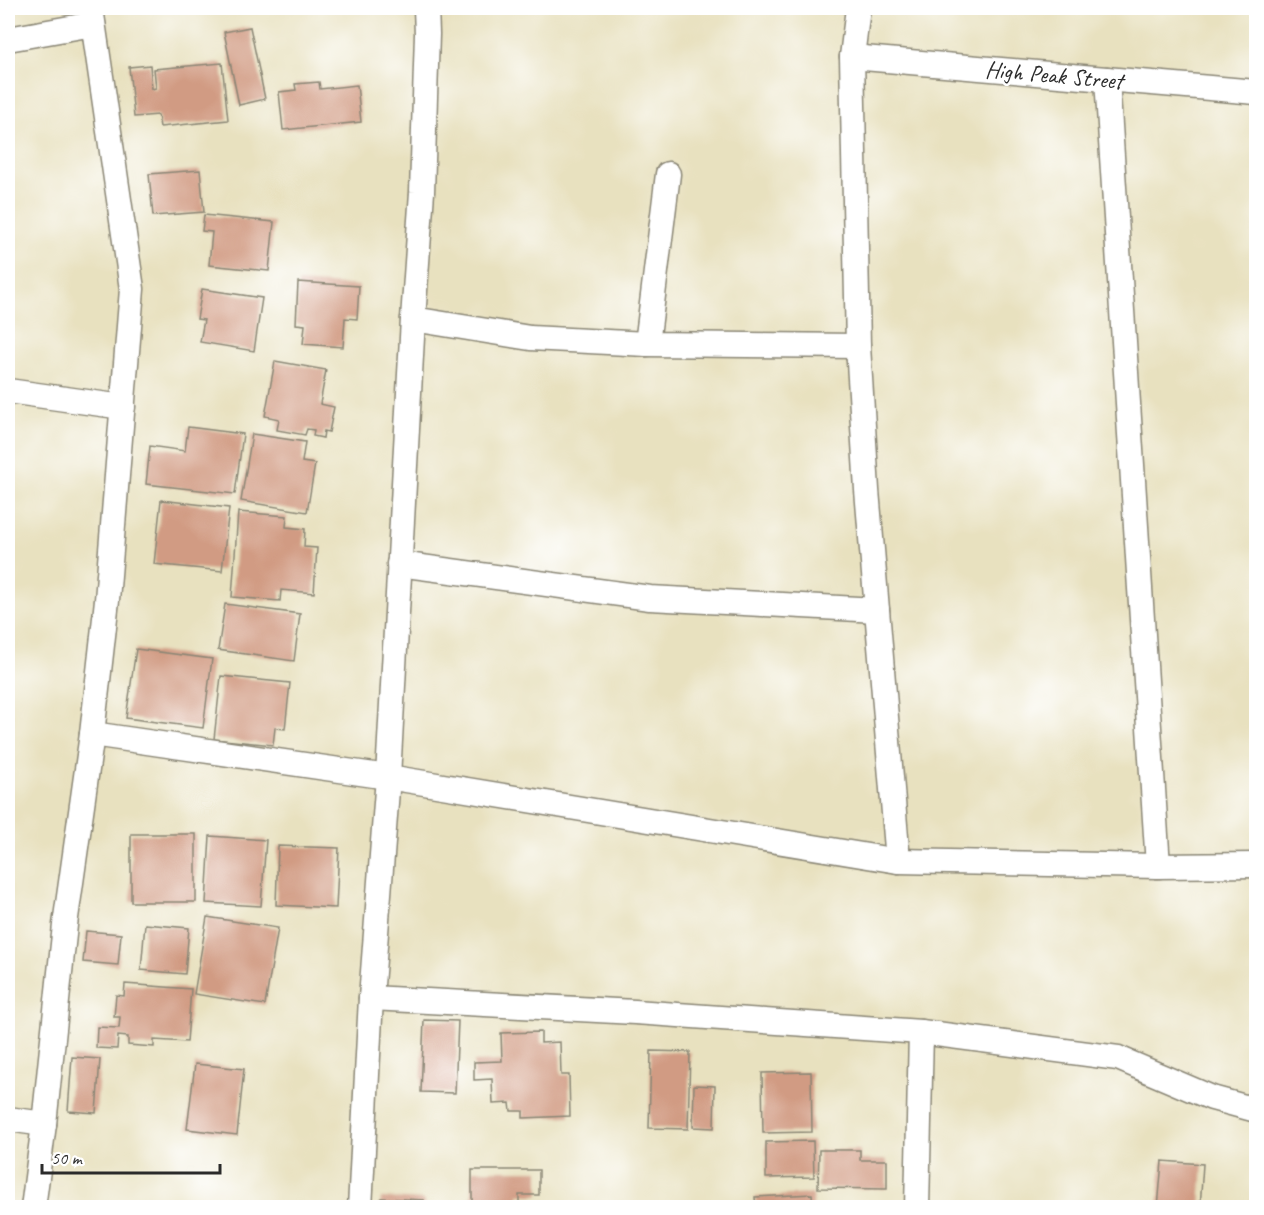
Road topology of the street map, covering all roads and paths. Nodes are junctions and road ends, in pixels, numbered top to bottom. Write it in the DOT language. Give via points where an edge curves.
graph roads {
  1 [pos="426,8"];
  2 [pos="858,8"];
  3 [pos="92,16"];
  4 [pos="8,39"];
  5 [pos="852,57"];
  6 [pos="1107,79"];
  7 [pos="1257,92"];
  8 [pos="668,174"];
  9 [pos="413,320"];
  10 [pos="647,344"];
  11 [pos="858,346"];
  12 [pos="8,391"];
  13 [pos="123,407"];
  14 [pos="399,564"];
  15 [pos="878,610"];
  16 [pos="92,734"];
  17 [pos="388,777"];
  18 [pos="898,861"];
  19 [pos="1257,865"];
  20 [pos="1158,866"];
  21 [pos="371,998"];
  22 [pos="921,1032"];
  23 [pos="1257,1110"];
  24 [pos="8,1119"];
  25 [pos="44,1124"];
  26 [pos="33,1208"];
  27 [pos="360,1208"];
  28 [pos="918,1208"];
  1 -- 9 [label="street" via="422,192"];
  2 -- 5 [label="street"];
  3 -- 4 [label="street"];
  3 -- 13 [label="street" via="132,289"];
  5 -- 6 [label="street, High Peak Street"];
  5 -- 11 [label="street"];
  6 -- 7 [label="street, High Peak Street"];
  6 -- 20 [label="street"];
  8 -- 10 [label="street"];
  9 -- 10 [label="street" via="530,338"];
  9 -- 14 [label="street"];
  10 -- 11 [label="street"];
  11 -- 15 [label="street"];
  12 -- 13 [label="street"];
  13 -- 16 [label="street"];
  14 -- 15 [label="street" via="650,598"];
  14 -- 17 [label="street"];
  15 -- 18 [label="street"];
  16 -- 17 [label="street"];
  16 -- 25 [label="street" via="65,925"];
  17 -- 18 [label="street"];
  17 -- 21 [label="street"];
  18 -- 20 [label="street"];
  19 -- 20 [label="street"];
  21 -- 22 [label="street" via="635,1011"];
  21 -- 27 [label="street"];
  22 -- 23 [label="street" via="1118,1058 1212,1098"];
  22 -- 28 [label="street"];
  24 -- 25 [label="street"];
  25 -- 26 [label="street"];
}
